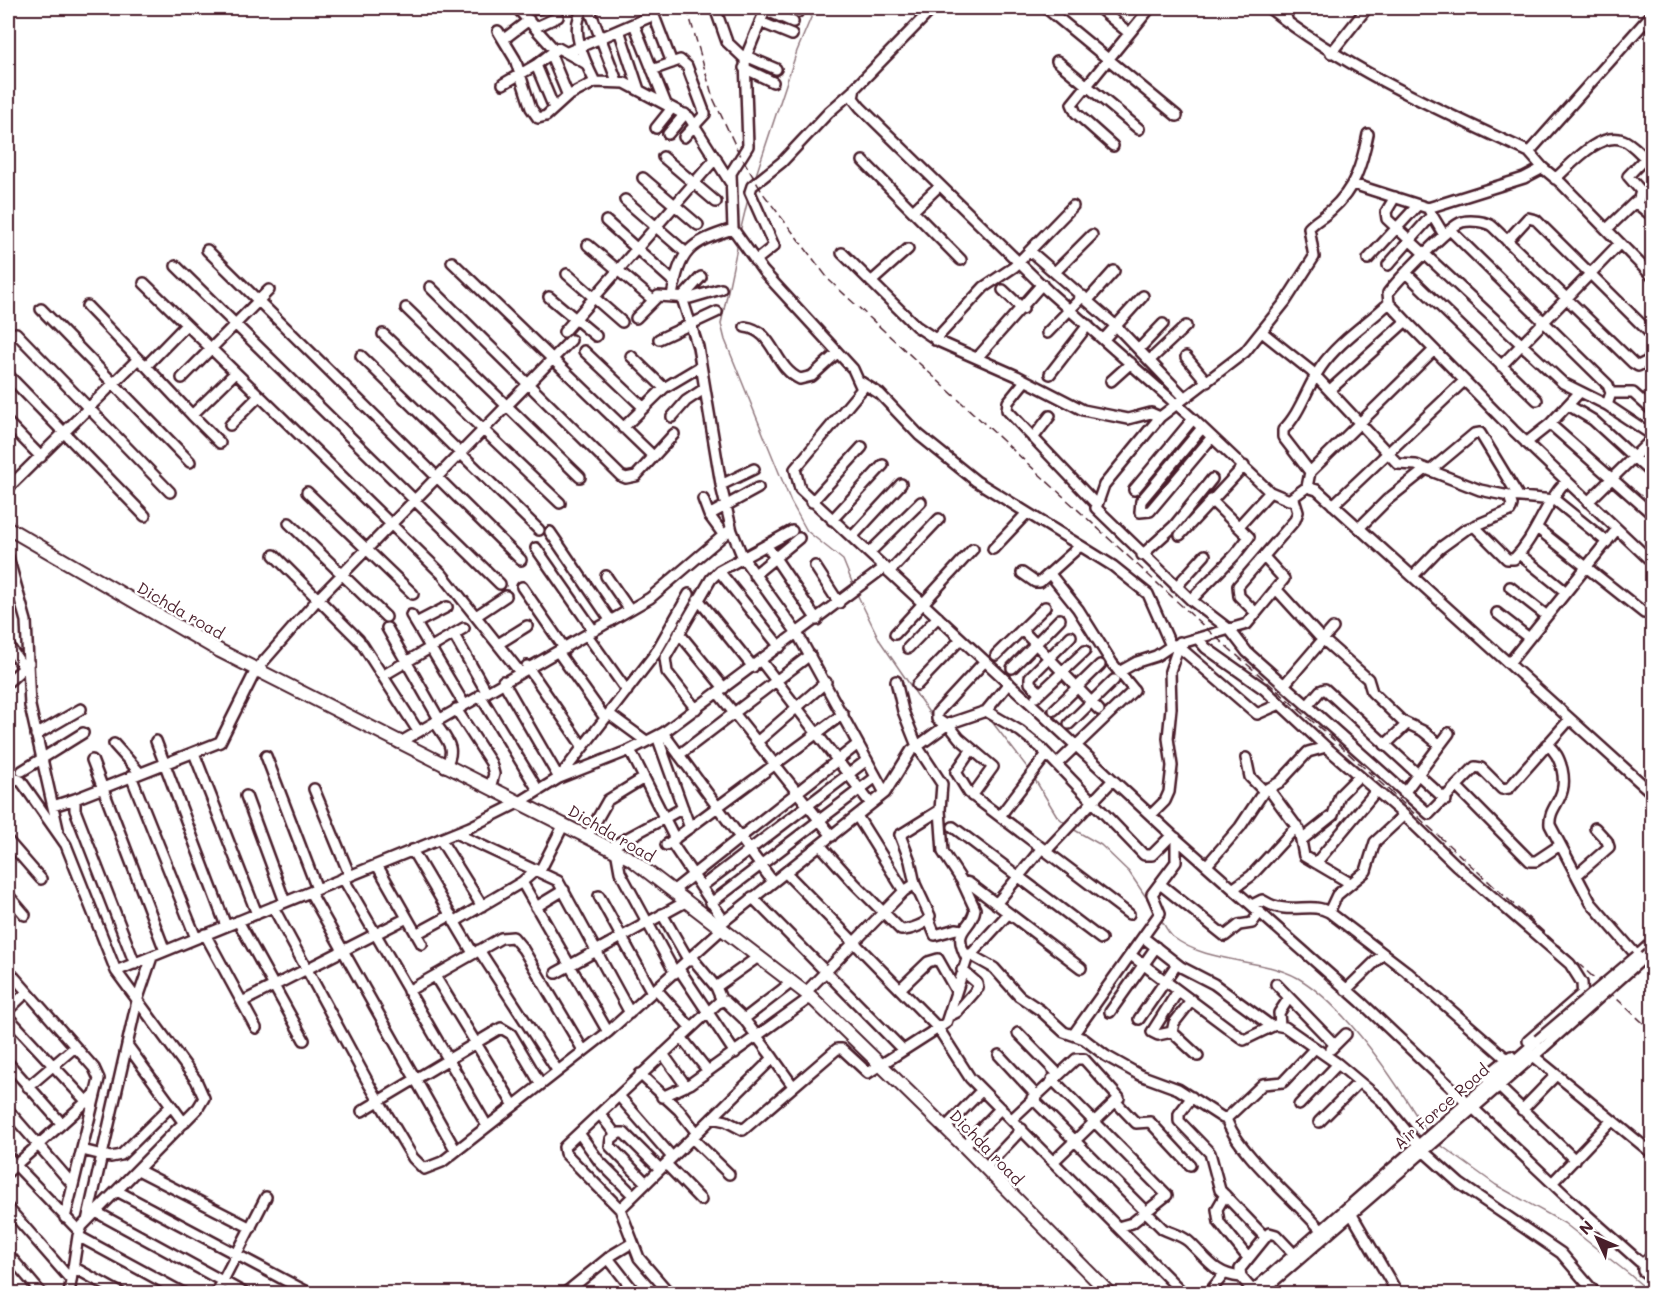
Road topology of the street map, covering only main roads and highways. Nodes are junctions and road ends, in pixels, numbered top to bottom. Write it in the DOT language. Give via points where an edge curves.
graph roads {
  1 [pos="8,528"];
  2 [pos="1110,1293"];
  1 -- 2 [label="main road, Dichda road" via="256,670 613,848 674,890 808,994"];
}
